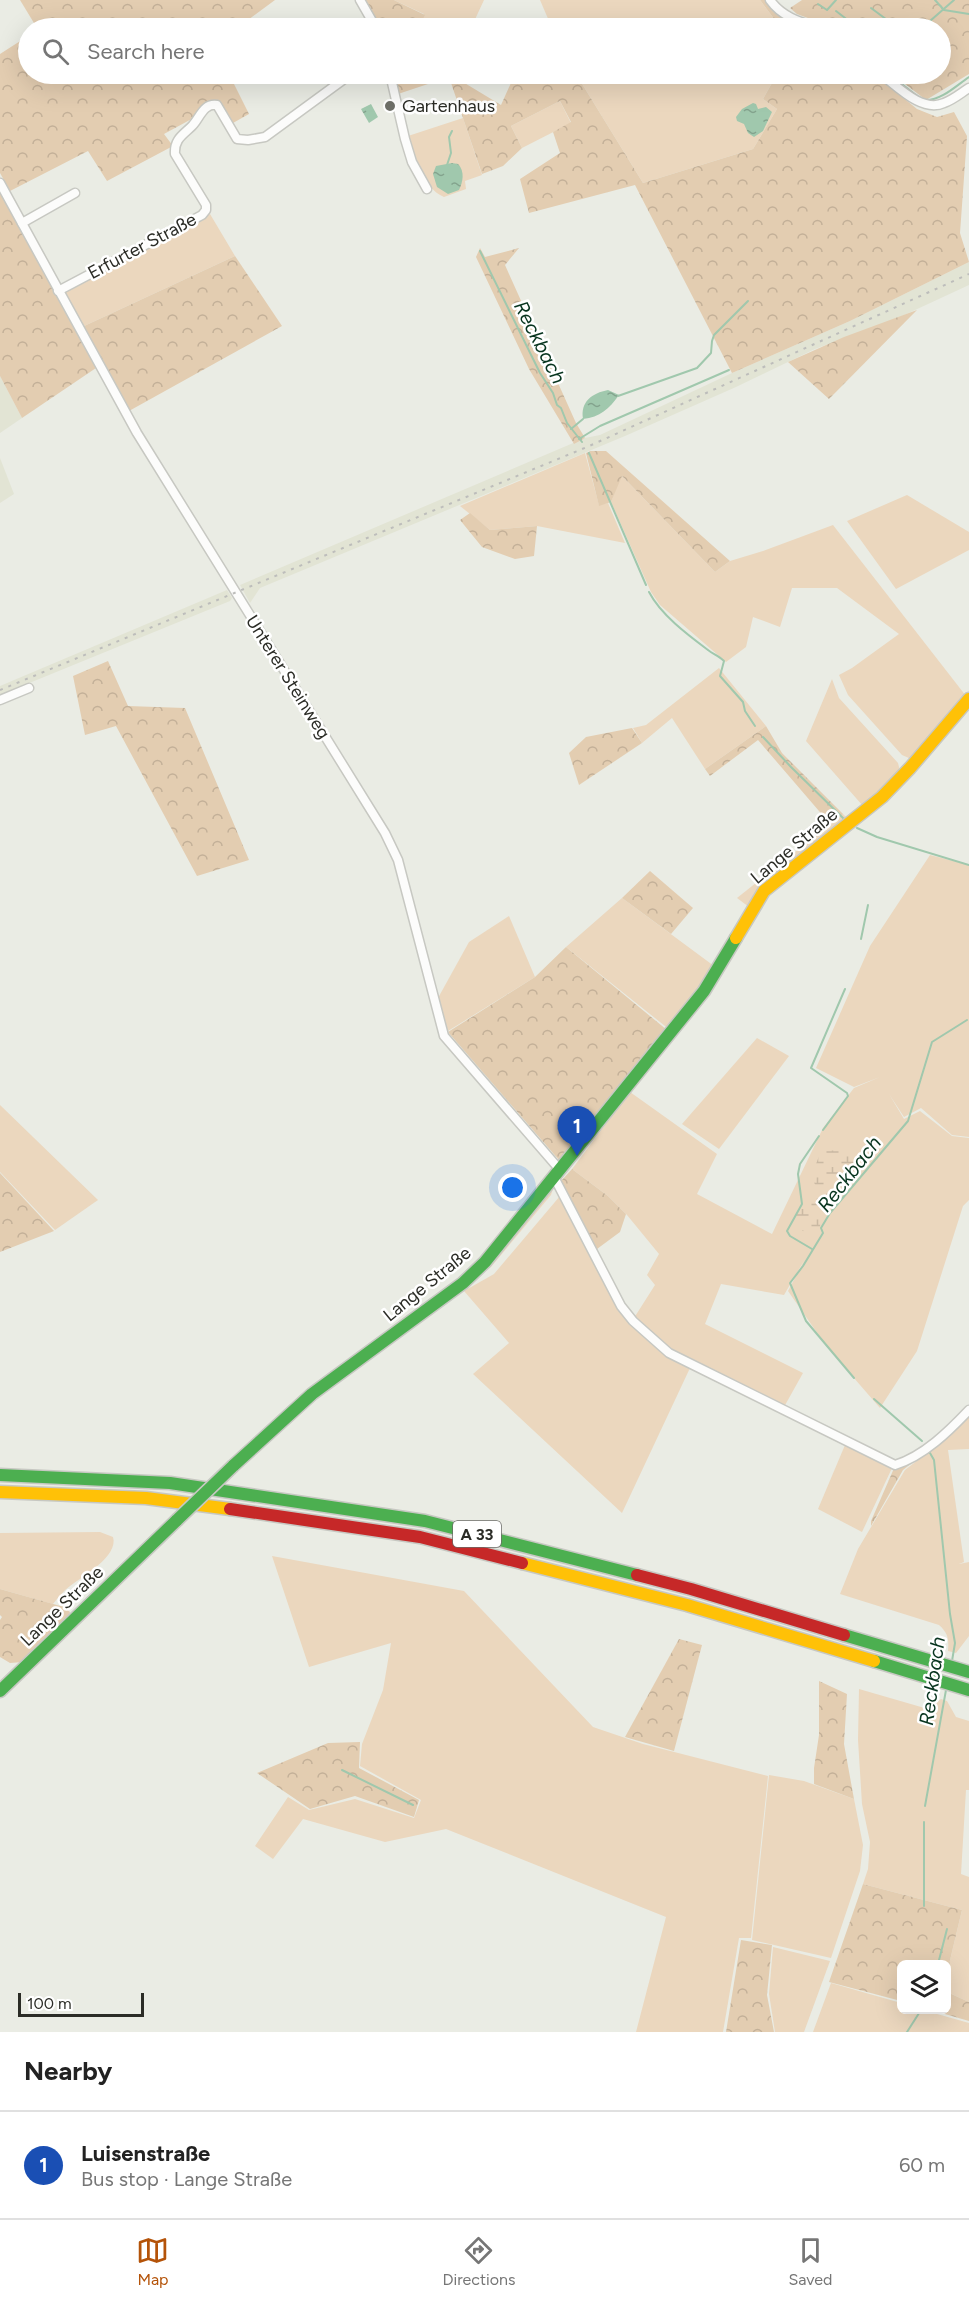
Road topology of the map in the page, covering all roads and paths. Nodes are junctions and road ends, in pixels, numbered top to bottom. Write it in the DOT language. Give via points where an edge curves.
graph roads {
  1 [pos="360,0"];
  2 [pos="770,0"];
  3 [pos="370,18"];
  4 [pos="790,18"];
  5 [pos="337,84"];
  6 [pos="392,84"];
  7 [pos="894,84"];
  8 [pos="969,88"];
  9 [pos="0,183"];
  10 [pos="427,189"];
  11 [pos="75,193"];
  12 [pos="22,223"];
  13 [pos="58,291"];
  14 [pos="28,688"];
  15 [pos="969,699"];
  16 [pos="0,700"];
  17 [pos="557,1173"];
  18 [pos="969,1410"];
  19 [pos="0,1474"];
  20 [pos="0,1492"];
  21 [pos="964,1671"];
  22 [pos="969,1690"];
  23 [pos="0,1691"];
  1 -- 3 [label="street"];
  2 -- 4 [label="street"];
  5 -- 13 [label="street, Erfurter Straße" via="265,137 240,140 216,105 204,108 174,147 206,210"];
  6 -- 10 [label="street" via="412,162"];
  7 -- 8 [label="street" via="930,106 943,104"];
  9 -- 12 [label="street, Unterer Steinweg"];
  11 -- 12 [label="street"];
  12 -- 13 [label="street, Unterer Steinweg"];
  13 -- 17 [label="street, Unterer Steinweg" via="137,433 385,833 398,860 444,1036"];
  14 -- 16 [label="street"];
  15 -- 17 [label="main road, Lange Straße" via="882,797 764,891 704,991"];
  17 -- 18 [label="street, Unterer Steinweg" via="621,1306 669,1353 895,1465 907,1461 949,1431"];
  17 -- 23 [label="main road, Lange Straße, bridge" via="489,1257 463,1282 312,1394"];
  19 -- 21 [label="main road, A 33" via="170,1483 425,1521 691,1589"];
  20 -- 22 [label="main road, A 33" via="146,1498 420,1537 687,1605"];
}
